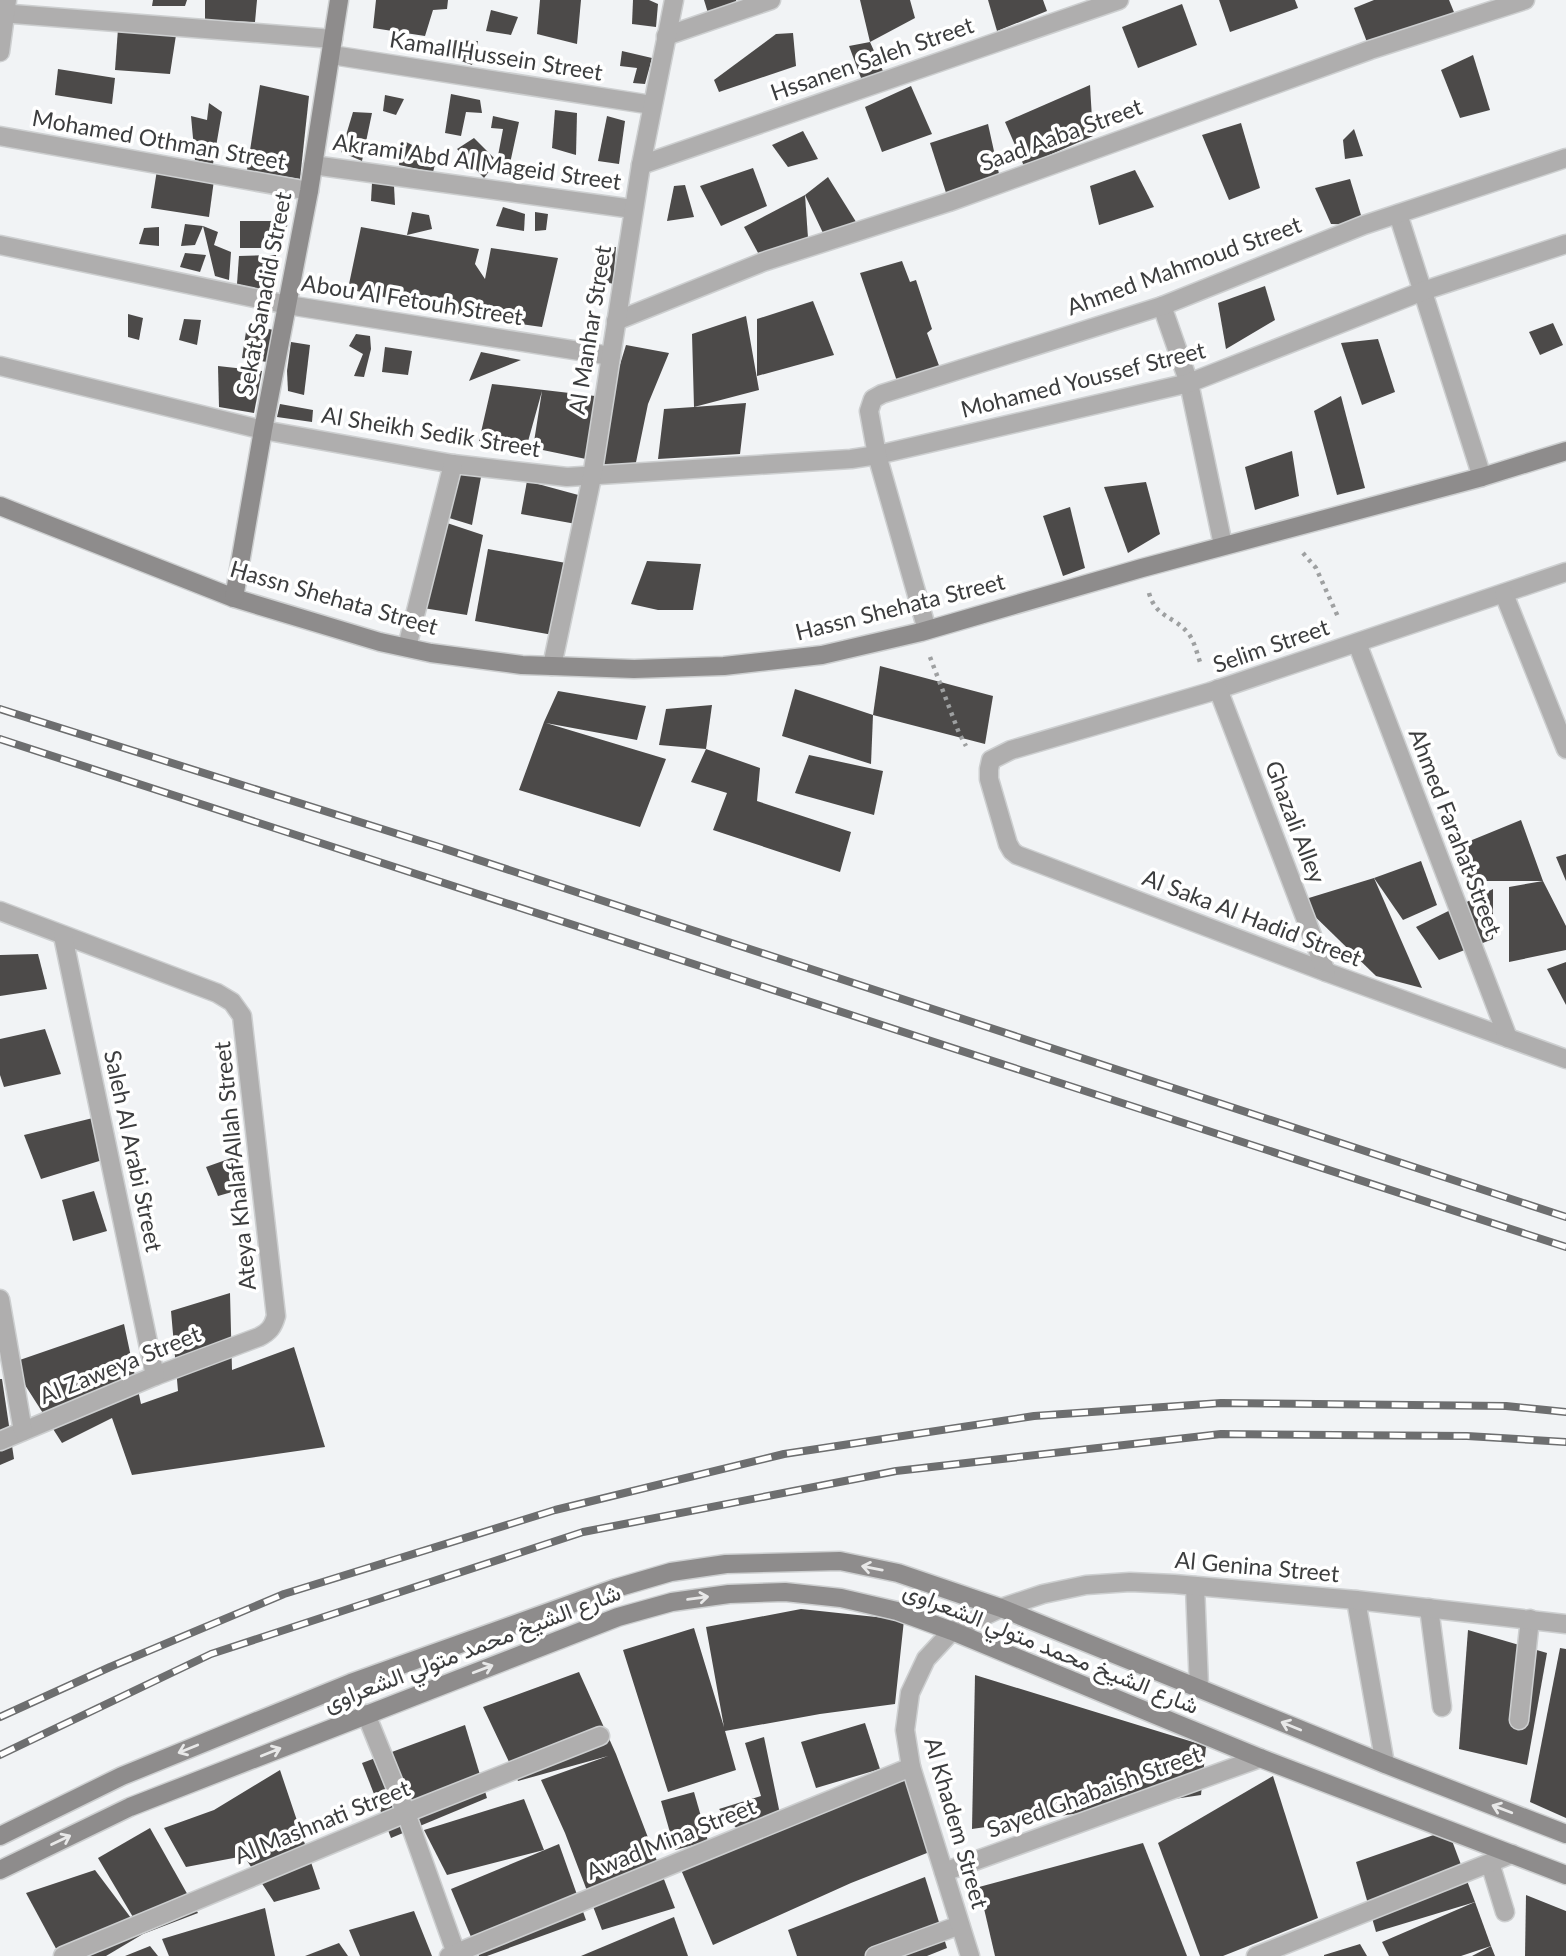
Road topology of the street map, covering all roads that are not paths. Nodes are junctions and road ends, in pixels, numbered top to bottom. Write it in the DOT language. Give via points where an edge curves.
graph roads {
  1 [pos="339,0"];
  2 [pos="674,0"];
  3 [pos="771,0"];
  4 [pos="1119,0"];
  5 [pos="1525,0"];
  6 [pos="4,9"];
  7 [pos="666,36"];
  8 [pos="332,47"];
  9 [pos="0,52"];
  10 [pos="652,105"];
  11 [pos="0,136"];
  12 [pos="1566,158"];
  13 [pos="313,165"];
  14 [pos="641,165"];
  15 [pos="309,191"];
  16 [pos="633,209"];
  17 [pos="1398,214"];
  18 [pos="1566,244"];
  19 [pos="0,246"];
  20 [pos="1423,290"];
  21 [pos="288,305"];
  22 [pos="1162,306"];
  23 [pos="616,321"];
  24 [pos="611,356"];
  25 [pos="0,366"];
  26 [pos="1189,383"];
  27 [pos="263,430"];
  28 [pos="1566,451"];
  29 [pos="877,455"];
  30 [pos="453,464"];
  31 [pos="592,477"];
  32 [pos="1482,477"];
  33 [pos="0,506"];
  34 [pos="1223,545"];
  35 [pos="1566,572"];
  36 [pos="1504,593"];
  37 [pos="234,598"];
  38 [pos="924,631"];
  39 [pos="1353,644"];
  40 [pos="407,648"];
  41 [pos="552,666"];
  42 [pos="1214,691"];
  43 [pos="1566,749"];
  44 [pos="991,760"];
  45 [pos="0,911"];
  46 [pos="63,936"];
  47 [pos="1326,972"];
  48 [pos="1508,1038"];
  49 [pos="1566,1059"];
  50 [pos="0,1299"];
  51 [pos="259,1337"];
  52 [pos="155,1376"];
  53 [pos="23,1431"];
  54 [pos="0,1441"];
  55 [pos="1195,1586"];
  56 [pos="1356,1600"];
  57 [pos="1001,1608"];
  58 [pos="1429,1608"];
  59 [pos="1530,1619"];
  60 [pos="1566,1624"];
  61 [pos="952,1632"];
  62 [pos="1199,1688"];
  63 [pos="1442,1707"];
  64 [pos="366,1714"];
  65 [pos="1520,1720"];
  66 [pos="600,1736"];
  67 [pos="1260,1758"];
  68 [pos="1385,1764"];
  69 [pos="911,1767"];
  70 [pos="407,1813"];
  71 [pos="1566,1834"];
  72 [pos="0,1836"];
  73 [pos="1512,1854"];
  74 [pos="1490,1863"];
  75 [pos="0,1870"];
  76 [pos="944,1872"];
  77 [pos="1566,1875"];
  78 [pos="1505,1912"];
  79 [pos="960,1925"];
  80 [pos="454,1955"];
  81 [pos="63,1956"];
  82 [pos="875,1956"];
  83 [pos="970,1956"];
  84 [pos="1256,1956"];
  1 -- 8 [label="street, Sekat Sanadid Street"];
  2 -- 7 [label="street, Al Manhar Street"];
  3 -- 7 [label="street"];
  4 -- 14 [label="street, Hssanen Saleh Street"];
  5 -- 23 [label="street, Saad Aaba Street" via="1370,50 949,202 763,262"];
  6 -- 8 [label="street, Kamal Hussein Street"];
  6 -- 9 [label="street"];
  7 -- 10 [label="street, Al Manhar Street"];
  8 -- 10 [label="street, Kamal Hussein Street"];
  8 -- 13 [label="street, Sekat Sanadid Street"];
  10 -- 14 [label="street, Al Manhar Street"];
  11 -- 15 [label="street, Mohamed Othman Street"];
  12 -- 17 [label="street, Ahmed Mahmoud Street"];
  13 -- 15 [label="street, Sekat Sanadid Street"];
  13 -- 16 [label="street, Akrami Abd Al Mageid Street"];
  14 -- 16 [label="street, Al Manhar Street"];
  15 -- 21 [label="street, Sekat Sanadid Street"];
  16 -- 23 [label="street, Al Manhar Street"];
  17 -- 20 [label="street"];
  17 -- 22 [label="street, Ahmed Mahmoud Street"];
  18 -- 20 [label="street, Mohamed Youssef Street"];
  19 -- 21 [label="street, Abou Al Fetouh Street"];
  20 -- 26 [label="street, Mohamed Youssef Street"];
  20 -- 32 [label="street"];
  21 -- 24 [label="street, Abou Al Fetouh Street"];
  21 -- 27 [label="street, Sekat Sanadid Street"];
  22 -- 26 [label="street"];
  22 -- 29 [label="street, Ahmed Mahmoud Street" via="882,394 873,399 869,411"];
  23 -- 24 [label="street, Al Manhar Street"];
  24 -- 31 [label="street, Al Manhar Street"];
  25 -- 27 [label="street, Al Sheikh Sedik Street"];
  26 -- 29 [label="street, Mohamed Youssef Street"];
  26 -- 34 [label="street"];
  27 -- 30 [label="street, Al Sheikh Sedik Street"];
  27 -- 37 [label="street, Sekat Sanadid Street"];
  28 -- 32 [label="street, Hassn Shehata Street"];
  29 -- 31 [label="street, Mohamed Youssef Street"];
  29 -- 38 [label="street, Ahmed Mahmoud Street"];
  30 -- 31 [label="street, Al Sheikh Sedik Street"];
  30 -- 40 [label="street"];
  31 -- 41 [label="street, Al Manhar Street"];
  32 -- 34 [label="street, Hassn Shehata Street"];
  33 -- 37 [label="street, Hassn Shehata Street"];
  34 -- 38 [label="street, Hassn Shehata Street"];
  35 -- 36 [label="street, Selim Street"];
  36 -- 39 [label="street, Selim Street"];
  36 -- 43 [label="street"];
  37 -- 40 [label="street, Hassn Shehata Street"];
  38 -- 41 [label="street, Hassn Shehata Street" via="821,655 724,666"];
  39 -- 42 [label="street, Selim Street"];
  39 -- 48 [label="street, Ahmed Farahat Street"];
  40 -- 41 [label="street, Hassn Shehata Street"];
  42 -- 44 [label="street, Selim Street" via="1011,750"];
  42 -- 47 [label="street, Ghazali Alley"];
  44 -- 47 [label="street, Al Saka Al Hadid Street" via="989,779 1008,844 1017,855"];
  45 -- 46 [label="street"];
  46 -- 51 [label="street, Ateya Khalaf Allah Street" via="217,992 242,1016 276,1316"];
  46 -- 52 [label="street, Saleh Al Arabi Street"];
  47 -- 48 [label="street, Al Saka Al Hadid Street"];
  48 -- 49 [label="street, Al Saka Al Hadid Street"];
  50 -- 53 [label="street"];
  51 -- 52 [label="street, Al Zaweya Street"];
  52 -- 53 [label="street, Al Zaweya Street"];
  53 -- 54 [label="street, Al Zaweya Street"];
  55 -- 56 [label="street, Al Genina Street"];
  55 -- 57 [label="street, Al Genina Street" via="1130,1582 1086,1586"];
  55 -- 62 [label="street"];
  56 -- 58 [label="street, Al Genina Street"];
  56 -- 68 [label="street"];
  57 -- 61 [label="street, Al Genina Street"];
  57 -- 62 [label="street, شارع الشيخ محمد متولي الشعراوى"];
  57 -- 72 [label="street, شارع الشيخ محمد متولي الشعراوى, one-way" via="898,1573 840,1561 726,1564 671,1572 616,1587 351,1683 122,1776"];
  58 -- 59 [label="street, Al Genina Street"];
  58 -- 63 [label="street"];
  59 -- 60 [label="street, Al Genina Street"];
  59 -- 65 [label="street"];
  64 -- 61 [label="street, شارع الشيخ محمد متولي الشعراوى, one-way" via="618,1618 672,1602 729,1594 785,1592 841,1598 886,1608"];
  61 -- 67 [label="street, شارع الشيخ محمد متولي الشعراوى"];
  61 -- 69 [label="street, Al Khadem Street" via="926,1658 910,1693 905,1730"];
  68 -- 62 [label="street, شارع الشيخ محمد متولي الشعراوى, one-way"];
  64 -- 70 [label="street"];
  75 -- 64 [label="street, شارع الشيخ محمد متولي الشعراوى, one-way" via="130,1807"];
  66 -- 70 [label="street, Al Mashnati Street"];
  67 -- 73 [label="street, شارع الشيخ محمد متولي الشعراوى"];
  67 -- 76 [label="street, Sayed Ghabaish Street"];
  71 -- 68 [label="street, شارع الشيخ محمد متولي الشعراوى, one-way"];
  69 -- 76 [label="street, Al Khadem Street"];
  69 -- 80 [label="street, Awad Mina Street"];
  70 -- 80 [label="street"];
  70 -- 81 [label="street, Al Mashnati Street"];
  73 -- 74 [label="street"];
  73 -- 77 [label="street, شارع الشيخ محمد متولي الشعراوى"];
  74 -- 78 [label="street"];
  74 -- 84 [label="street"];
  76 -- 79 [label="street, Al Khadem Street"];
  79 -- 82 [label="street"];
  79 -- 83 [label="street, Al Khadem Street"];
}
